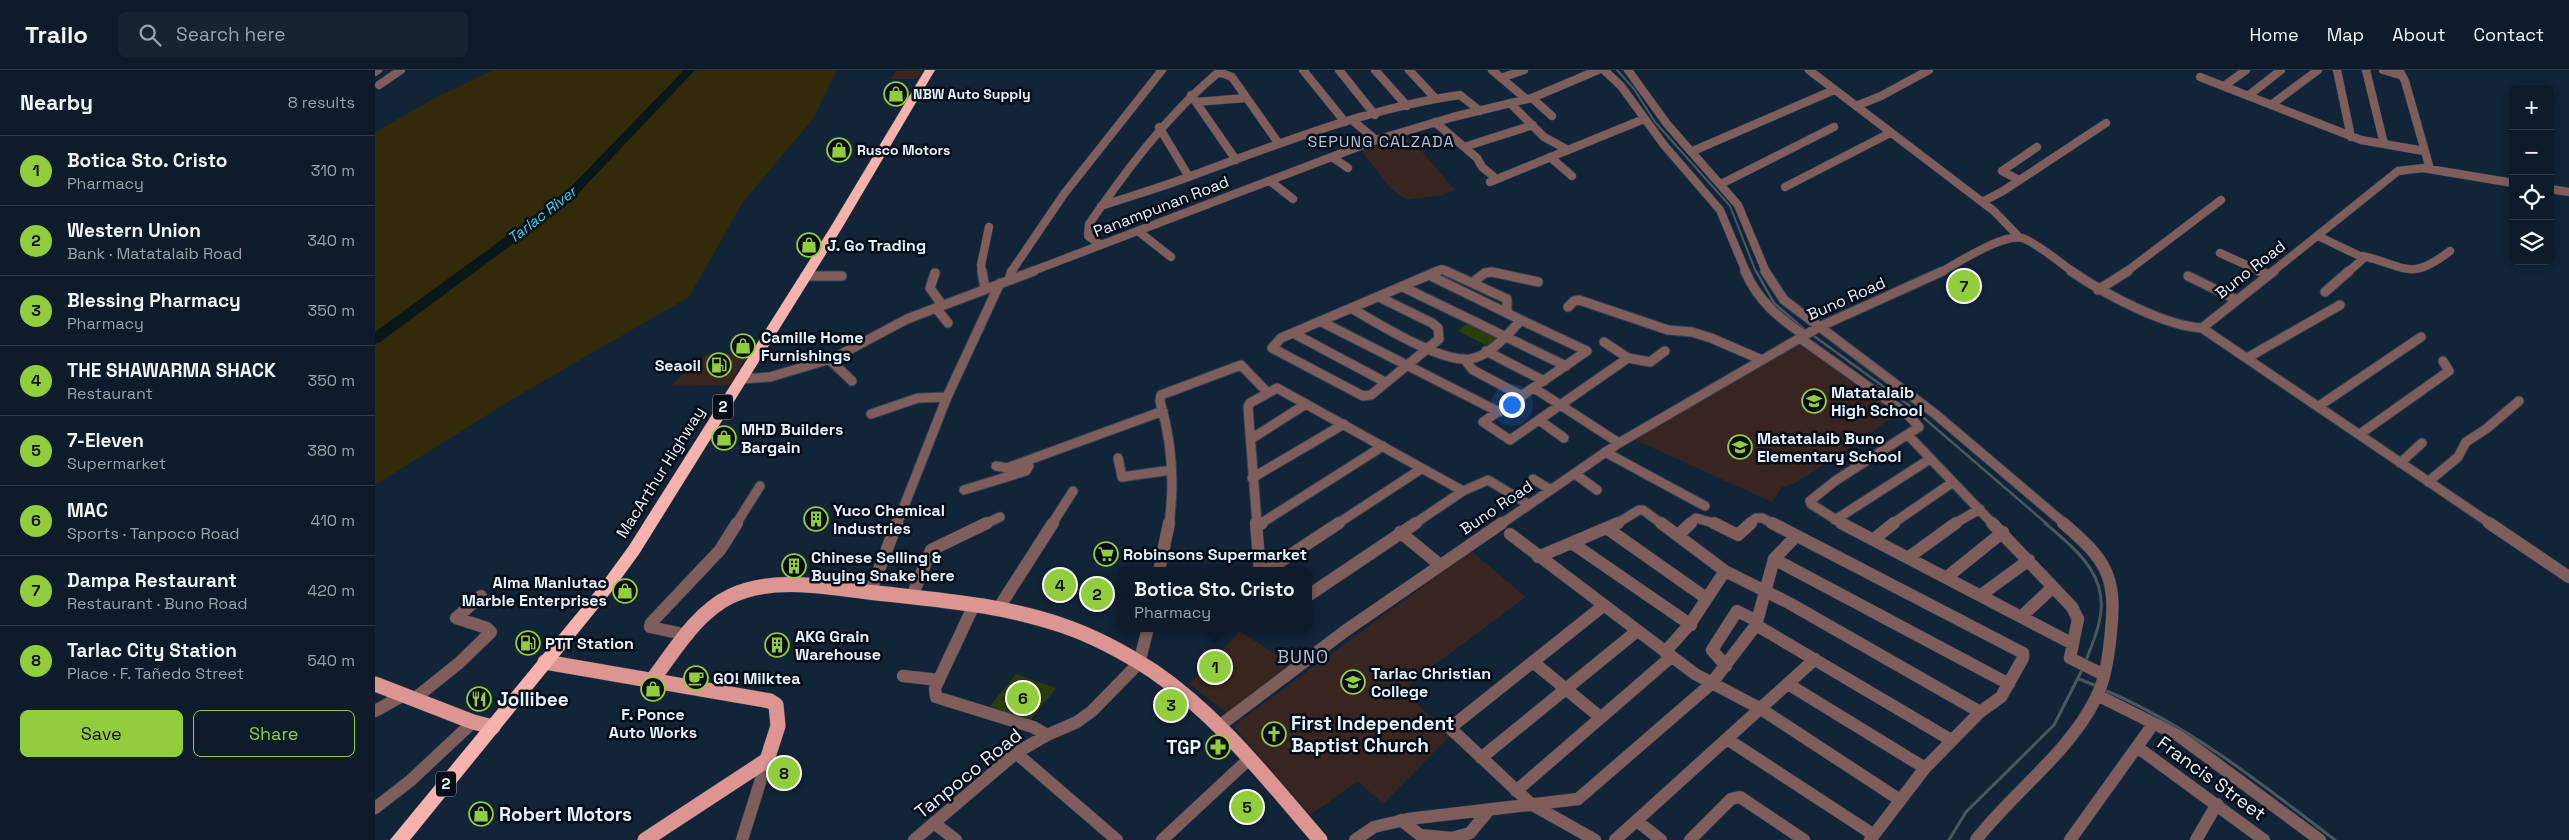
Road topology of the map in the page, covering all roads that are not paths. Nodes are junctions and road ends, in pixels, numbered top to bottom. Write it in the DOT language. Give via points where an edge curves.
graph roads {
  1 [pos="378,70"];
  2 [pos="401,70"];
  3 [pos="930,70"];
  4 [pos="1162,70"];
  5 [pos="1303,70"];
  6 [pos="1339,70"];
  7 [pos="1375,70"];
  8 [pos="1409,70"];
  9 [pos="1492,70"];
  10 [pos="1524,70"];
  11 [pos="1598,70"];
  12 [pos="1604,70"];
  13 [pos="1628,70"];
  14 [pos="1809,70"];
  15 [pos="1929,70"];
  16 [pos="2210,70"];
  17 [pos="2245,70"];
  18 [pos="2281,70"];
  19 [pos="2318,70"];
  20 [pos="2337,70"];
  21 [pos="2366,70"];
  22 [pos="2383,70"];
  23 [pos="1220,71"];
  24 [pos="375,72"];
  25 [pos="2400,74"];
  26 [pos="1501,78"];
  27 [pos="379,85"];
  28 [pos="2224,86"];
  29 [pos="1834,90"];
  30 [pos="1191,95"];
  31 [pos="2248,96"];
  32 [pos="1246,98"];
  33 [pos="1435,98"];
  34 [pos="1529,98"];
  35 [pos="1196,102"];
  36 [pos="1511,104"];
  37 [pos="2271,105"];
  38 [pos="1407,106"];
  39 [pos="1856,106"];
  40 [pos="1480,111"];
  41 [pos="1375,115"];
  42 [pos="1552,116"];
  43 [pos="1644,119"];
  44 [pos="1352,120"];
  45 [pos="1435,122"];
  46 [pos="2107,123"];
  47 [pos="1533,126"];
  48 [pos="1159,127"];
  49 [pos="1834,127"];
  50 [pos="1890,133"];
  51 [pos="2351,137"];
  52 [pos="1379,140"];
  53 [pos="1279,144"];
  54 [pos="2384,144"];
  55 [pos="1464,147"];
  56 [pos="2037,147"];
  57 [pos="1568,150"];
  58 [pos="2421,150"];
  59 [pos="1693,151"];
  60 [pos="1332,157"];
  61 [pos="1549,158"];
  62 [pos="1236,160"];
  63 [pos="1348,168"];
  64 [pos="2426,169"];
  65 [pos="1572,176"];
  66 [pos="1189,177"];
  67 [pos="2019,180"];
  68 [pos="1270,181"];
  69 [pos="2509,182"];
  70 [pos="1721,184"];
  71 [pos="1785,186"];
  72 [pos="2554,190"];
  73 [pos="2569,192"];
  74 [pos="1293,199"];
  75 [pos="2221,200"];
  76 [pos="1982,202"];
  77 [pos="1101,206"];
  78 [pos="989,227"];
  79 [pos="1138,231"];
  80 [pos="2019,236"];
  81 [pos="2318,236"];
  82 [pos="1101,245"];
  83 [pos="2450,251"];
  84 [pos="2220,253"];
  85 [pos="2363,256"];
  86 [pos="1171,257"];
  87 [pos="935,273"];
  88 [pos="1429,275"];
  89 [pos="2269,275"];
  90 [pos="805,276"];
  91 [pos="842,276"];
  92 [pos="2188,276"];
  93 [pos="1005,281"];
  94 [pos="1473,282"];
  95 [pos="1538,282"];
  96 [pos="1403,288"];
  97 [pos="985,289"];
  98 [pos="2098,290"];
  99 [pos="2325,292"];
  100 [pos="1379,297"];
  101 [pos="2237,300"];
  102 [pos="2339,305"];
  103 [pos="939,306"];
  104 [pos="1569,307"];
  105 [pos="1351,308"];
  106 [pos="1507,312"];
  107 [pos="1521,320"];
  108 [pos="1320,321"];
  109 [pos="948,323"];
  110 [pos="1819,327"];
  111 [pos="2202,328"];
  112 [pos="1293,333"];
  113 [pos="1504,336"];
  114 [pos="1802,336"];
  115 [pos="2421,337"];
  116 [pos="1604,342"];
  117 [pos="1428,348"];
  118 [pos="1665,350"];
  119 [pos="1486,351"];
  120 [pos="1628,358"];
  121 [pos="2247,358"];
  122 [pos="1463,359"];
  123 [pos="829,360"];
  124 [pos="1762,360"];
  125 [pos="2443,361"];
  126 [pos="1406,365"];
  127 [pos="1566,366"];
  128 [pos="740,379"];
  129 [pos="853,381"];
  130 [pos="1544,381"];
  131 [pos="1385,382"];
  132 [pos="1533,388"];
  133 [pos="1267,392"];
  134 [pos="1522,396"];
  135 [pos="947,397"];
  136 [pos="2519,401"];
  137 [pos="1306,404"];
  138 [pos="1559,406"];
  139 [pos="2319,406"];
  140 [pos="1163,411"];
  141 [pos="1499,412"];
  142 [pos="871,414"];
  143 [pos="1539,420"];
  144 [pos="1344,424"];
  145 [pos="2360,434"];
  146 [pos="1908,435"];
  147 [pos="1564,438"];
  148 [pos="1251,439"];
  149 [pos="1619,443"];
  150 [pos="2422,443"];
  151 [pos="1383,446"];
  152 [pos="1605,452"];
  153 [pos="1118,458"];
  154 [pos="1930,459"];
  155 [pos="1027,461"];
  156 [pos="2400,463"];
  157 [pos="996,466"];
  158 [pos="1421,469"];
  159 [pos="1171,470"];
  160 [pos="1575,474"];
  161 [pos="1252,478"];
  162 [pos="1533,479"];
  163 [pos="1953,482"];
  164 [pos="2428,482"];
  165 [pos="760,486"];
  166 [pos="964,490"];
  167 [pos="1551,490"];
  168 [pos="1597,490"];
  169 [pos="1073,491"];
  170 [pos="1463,491"];
  171 [pos="1529,504"];
  172 [pos="1705,506"];
  173 [pos="1979,509"];
  174 [pos="1001,518"];
  175 [pos="1835,520"];
  176 [pos="1257,526"];
  177 [pos="1608,529"];
  178 [pos="1400,532"];
  179 [pos="2003,532"];
  180 [pos="1510,534"];
  181 [pos="1678,535"];
  182 [pos="1796,536"];
  183 [pos="1874,539"];
  184 [pos="1572,543"];
  185 [pos="1538,557"];
  186 [pos="1909,557"];
  187 [pos="1774,559"];
  188 [pos="2029,560"];
  189 [pos="1440,565"];
  190 [pos="1160,567"];
  191 [pos="1260,567"];
  192 [pos="1272,567"];
  193 [pos="1725,571"];
  194 [pos="2569,576"];
  195 [pos="1947,577"];
  196 [pos="2053,587"];
  197 [pos="871,592"];
  198 [pos="1766,592"];
  199 [pos="1312,593"];
  200 [pos="1981,595"];
  201 [pos="481,596"];
  202 [pos="912,596"];
  203 [pos="1706,598"];
  204 [pos="974,605"];
  205 [pos="1603,606"];
  206 [pos="998,610"];
  207 [pos="2021,617"];
  208 [pos="1691,625"];
  209 [pos="1756,625"];
  210 [pos="1637,631"];
  211 [pos="1147,632"];
  212 [pos="688,635"];
  213 [pos="2073,644"];
  214 [pos="1668,654"];
  215 [pos="1815,659"];
  216 [pos="545,662"];
  217 [pos="1533,662"];
  218 [pos="1139,663"];
  219 [pos="1726,666"];
  220 [pos="2098,672"];
  221 [pos="903,676"];
  222 [pos="653,679"];
  223 [pos="939,680"];
  224 [pos="375,684"];
  225 [pos="1711,684"];
  226 [pos="1788,684"];
  227 [pos="2009,684"];
  228 [pos="1566,690"];
  229 [pos="2097,695"];
  230 [pos="409,697"];
  231 [pos="1761,709"];
  232 [pos="375,711"];
  233 [pos="1980,712"];
  234 [pos="1600,717"];
  235 [pos="473,722"];
  236 [pos="493,727"];
  237 [pos="1218,727"];
  238 [pos="2149,730"];
  239 [pos="1047,735"];
  240 [pos="1727,739"];
  241 [pos="1951,740"];
  242 [pos="2137,747"];
  243 [pos="1016,753"];
  244 [pos="1481,758"];
  245 [pos="1249,759"];
  246 [pos="767,760"];
  247 [pos="1925,768"];
  248 [pos="1516,791"];
  249 [pos="1900,800"];
  250 [pos="1531,804"];
  251 [pos="2217,804"];
  252 [pos="375,808"];
  253 [pos="1489,810"];
  254 [pos="1401,820"];
  255 [pos="1637,821"];
  256 [pos="934,823"];
  257 [pos="1872,837"];
  258 [pos="399,840"];
  259 [pos="645,840"];
  260 [pos="742,840"];
  261 [pos="914,840"];
  262 [pos="956,840"];
  263 [pos="1117,840"];
  264 [pos="1162,840"];
  265 [pos="1320,840"];
  266 [pos="1355,840"];
  267 [pos="1595,840"];
  268 [pos="1615,840"];
  269 [pos="1661,840"];
  270 [pos="1690,840"];
  271 [pos="1804,840"];
  272 [pos="1977,840"];
  273 [pos="2070,840"];
  274 [pos="2196,840"];
  275 [pos="2264,840"];
  276 [pos="2320,840"];
  1 -- 24 [label="street"];
  2 -- 27 [label="street"];
  3 -- 90 [label="highway, MacArthur Highway / 2"];
  4 -- 93 [label="street" via="1083,168"];
  5 -- 44 [label="street"];
  6 -- 41 [label="street"];
  7 -- 38 [label="street"];
  8 -- 33 [label="street"];
  9 -- 26 [label="street"];
  10 -- 26 [label="street"];
  11 -- 34 [label="street, Panampunan Road"];
  12 -- 43 [label="street" via="1621,86"];
  13 -- 59 [label="street" via="1663,118"];
  14 -- 29 [label="street"];
  15 -- 39 [label="street"];
  16 -- 28 [label="street" via="2200,77"];
  17 -- 28 [label="street"];
  18 -- 31 [label="street"];
  19 -- 37 [label="street"];
  20 -- 51 [label="street"];
  21 -- 54 [label="street"];
  22 -- 25 [label="street"];
  23 -- 30 [label="street"];
  23 -- 32 [label="street" via="1232,77"];
  25 -- 58 [label="street" via="2405,81"];
  26 -- 34 [label="street"];
  28 -- 31 [label="street"];
  29 -- 39 [label="street"];
  29 -- 59 [label="street"];
  30 -- 35 [label="street"];
  30 -- 48 [label="street"];
  31 -- 37 [label="street"];
  32 -- 35 [label="street"];
  32 -- 53 [label="street"];
  33 -- 38 [label="street"];
  33 -- 40 [label="street" via="1460,96"];
  34 -- 36 [label="street, Panampunan Road"];
  34 -- 42 [label="street"];
  35 -- 62 [label="street"];
  36 -- 40 [label="street, Panampunan Road"];
  36 -- 47 [label="street"];
  37 -- 51 [label="street"];
  38 -- 41 [label="street"];
  39 -- 50 [label="street"];
  40 -- 45 [label="street, Panampunan Road"];
  41 -- 44 [label="street"];
  43 -- 57 [label="street"];
  43 -- 114 [label="street" via="1720,210 1758,296"];
  44 -- 52 [label="street"];
  44 -- 53 [label="street"];
  45 -- 52 [label="street, Panampunan Road"];
  45 -- 55 [label="street"];
  46 -- 67 [label="street"];
  47 -- 55 [label="street"];
  47 -- 57 [label="street" via="1559,147"];
  48 -- 66 [label="street"];
  48 -- 77 [label="street"];
  49 -- 70 [label="street"];
  50 -- 71 [label="street"];
  50 -- 76 [label="street"];
  51 -- 54 [label="street"];
  52 -- 60 [label="street, Panampunan Road"];
  53 -- 62 [label="street"];
  54 -- 58 [label="street"];
  55 -- 61 [label="street" via="1491,179"];
  56 -- 67 [label="street" via="2002,171"];
  57 -- 61 [label="street"];
  58 -- 64 [label="street"];
  59 -- 70 [label="street"];
  60 -- 63 [label="street"];
  60 -- 68 [label="street, Panampunan Road"];
  61 -- 65 [label="street"];
  62 -- 66 [label="street"];
  64 -- 69 [label="street, Buno Road"];
  64 -- 81 [label="street, Buno Road" via="2398,171"];
  66 -- 77 [label="street"];
  67 -- 76 [label="street"];
  68 -- 74 [label="street"];
  68 -- 79 [label="street, Panampunan Road"];
  70 -- 110 [label="street" via="1738,205 1772,286 1784,300"];
  72 -- 73 [label="street"];
  75 -- 98 [label="street" via="2193,219 2153,254"];
  76 -- 80 [label="street"];
  77 -- 82 [label="street" via="1087,233"];
  78 -- 97 [label="street" via="981,265"];
  79 -- 82 [label="street, Panampunan Road"];
  79 -- 86 [label="street"];
  80 -- 98 [label="street"];
  80 -- 110 [label="street, Buno Road" via="2000,240 1918,284"];
  81 -- 85 [label="street"];
  81 -- 89 [label="street, Buno Road"];
  82 -- 93 [label="street, Panampunan Road"];
  83 -- 85 [label="street" via="2432,266 2410,271"];
  84 -- 89 [label="street"];
  85 -- 99 [label="street" via="2363,260"];
  87 -- 103 [label="street" via="930,288"];
  88 -- 94 [label="street" via="1444,269"];
  88 -- 96 [label="street"];
  88 -- 106 [label="street"];
  89 -- 101 [label="street, Buno Road"];
  90 -- 91 [label="street"];
  90 -- 128 [label="highway, MacArthur Highway / 2"];
  92 -- 101 [label="street"];
  93 -- 97 [label="street, Panampunan Road"];
  93 -- 135 [label="street"];
  94 -- 95 [label="street" via="1492,272"];
  94 -- 106 [label="street" via="1507,299"];
  96 -- 100 [label="street"];
  96 -- 113 [label="street"];
  97 -- 103 [label="street, Panampunan Road"];
  98 -- 111 [label="street" via="2186,327"];
  100 -- 105 [label="street"];
  100 -- 117 [label="street" via="1438,327 1439,339"];
  101 -- 111 [label="street, Buno Road"];
  102 -- 121 [label="street"];
  103 -- 109 [label="street"];
  103 -- 123 [label="street, Panampunan Road" via="885,328"];
  104 -- 124 [label="street" via="1579,300 1668,330 1711,338"];
  105 -- 108 [label="street"];
  105 -- 117 [label="street"];
  106 -- 107 [label="street"];
  107 -- 113 [label="street"];
  107 -- 127 [label="street" via="1586,349"];
  108 -- 112 [label="street"];
  108 -- 126 [label="street"];
  110 -- 114 [label="street, Buno Road"];
  110 -- 220 [label="street" via="1955,430 2070,530 2099,560 2110,576 2113,617"];
  111 -- 121 [label="street"];
  112 -- 131 [label="street"];
  112 -- 131 [label="street" via="1277,340 1272,348 1363,396 1371,395"];
  113 -- 119 [label="street"];
  113 -- 127 [label="street"];
  114 -- 124 [label="street, Buno Road"];
  114 -- 146 [label="street" via="1917,423 1917,429"];
  115 -- 139 [label="street"];
  116 -- 120 [label="street"];
  117 -- 122 [label="street"];
  117 -- 126 [label="street"];
  118 -- 120 [label="street" via="1650,362"];
  119 -- 122 [label="street" via="1477,357"];
  119 -- 130 [label="street"];
  120 -- 138 [label="street"];
  121 -- 139 [label="street"];
  122 -- 134 [label="street" via="1473,370"];
  123 -- 128 [label="street, Panampunan Road" via="770,377"];
  123 -- 129 [label="street"];
  124 -- 149 [label="street, Buno Road"];
  125 -- 145 [label="street" via="2449,371"];
  126 -- 131 [label="street"];
  126 -- 141 [label="street"];
  127 -- 130 [label="street"];
  128 -- 216 [label="highway, MacArthur Highway / 2" via="634,550"];
  130 -- 132 [label="street"];
  132 -- 134 [label="street"];
  132 -- 138 [label="street"];
  133 -- 137 [label="street" via="1279,388"];
  133 -- 140 [label="street" via="1241,365 1163,393 1160,401"];
  133 -- 148 [label="street" via="1248,405"];
  134 -- 141 [label="street"];
  135 -- 142 [label="street" via="918,398"];
  135 -- 197 [label="street"];
  136 -- 164 [label="street" via="2466,442 2457,457"];
  137 -- 144 [label="street"];
  137 -- 148 [label="street"];
  138 -- 143 [label="street"];
  138 -- 149 [label="street"];
  139 -- 145 [label="street"];
  140 -- 155 [label="street"];
  140 -- 159 [label="street" via="1170,439"];
  141 -- 143 [label="street" via="1483,423 1510,440"];
  143 -- 147 [label="street"];
  144 -- 151 [label="street"];
  144 -- 161 [label="street"];
  145 -- 156 [label="street"];
  146 -- 154 [label="street"];
  146 -- 175 [label="street" via="1835,481 1810,501"];
  148 -- 161 [label="street"];
  149 -- 152 [label="street, Buno Road"];
  150 -- 156 [label="street"];
  151 -- 158 [label="street"];
  151 -- 176 [label="street"];
  152 -- 160 [label="street, Buno Road"];
  152 -- 172 [label="street"];
  153 -- 159 [label="street" via="1123,477"];
  154 -- 163 [label="street"];
  154 -- 175 [label="street"];
  155 -- 157 [label="street" via="1007,468"];
  155 -- 166 [label="street" via="1026,471"];
  156 -- 164 [label="street"];
  158 -- 170 [label="street"];
  158 -- 192 [label="street"];
  159 -- 190 [label="street" via="1170,516"];
  160 -- 167 [label="street, Buno Road"];
  160 -- 168 [label="street"];
  161 -- 176 [label="street"];
  162 -- 167 [label="street"];
  163 -- 173 [label="street"];
  163 -- 183 [label="street" via="1911,509"];
  164 -- 194 [label="street"];
  165 -- 212 [label="street" via="720,550 651,623 650,627"];
  167 -- 171 [label="street, Buno Road"];
  169 -- 206 [label="street"];
  170 -- 171 [label="street" via="1490,480"];
  170 -- 178 [label="street"];
  171 -- 189 [label="street, Buno Road"];
  173 -- 179 [label="street"];
  173 -- 186 [label="street"];
  174 -- 202 [label="street" via="931,550"];
  175 -- 183 [label="street"];
  176 -- 191 [label="street"];
  177 -- 181 [label="street" via="1641,510"];
  177 -- 184 [label="street"];
  177 -- 203 [label="street"];
  178 -- 189 [label="street"];
  178 -- 199 [label="street"];
  179 -- 188 [label="street"];
  179 -- 195 [label="street"];
  180 -- 185 [label="street"];
  181 -- 182 [label="street" via="1698,518 1739,535 1759,518"];
  181 -- 193 [label="street"];
  182 -- 187 [label="street"];
  182 -- 227 [label="street" via="2023,653"];
  183 -- 186 [label="street"];
  184 -- 185 [label="street"];
  184 -- 208 [label="street"];
  185 -- 205 [label="street"];
  186 -- 195 [label="street"];
  187 -- 198 [label="street"];
  187 -- 227 [label="street"];
  188 -- 196 [label="street"];
  188 -- 200 [label="street"];
  189 -- 237 [label="street, Buno Road"];
  193 -- 198 [label="street"];
  193 -- 203 [label="street"];
  195 -- 200 [label="street"];
  196 -- 207 [label="street"];
  196 -- 213 [label="street" via="2076,614 2078,620"];
  197 -- 202 [label="main road"];
  197 -- 212 [label="main road" via="805,586 755,588 720,601"];
  198 -- 209 [label="street"];
  198 -- 233 [label="street"];
  200 -- 207 [label="street"];
  201 -- 230 [label="street" via="456,618 491,632 459,663"];
  202 -- 204 [label="main road"];
  203 -- 208 [label="street"];
  204 -- 206 [label="main road"];
  204 -- 223 [label="street"];
  205 -- 210 [label="street"];
  205 -- 217 [label="street"];
  206 -- 218 [label="main road" via="1065,626"];
  207 -- 213 [label="street"];
  208 -- 214 [label="street"];
  209 -- 215 [label="street"];
  209 -- 219 [label="street"];
  209 -- 219 [label="street" via="1753,619 1737,611 1712,650"];
  210 -- 214 [label="street"];
  210 -- 228 [label="street"];
  211 -- 218 [label="street"];
  212 -- 222 [label="main road"];
  213 -- 220 [label="street" via="2070,658"];
  214 -- 225 [label="street"];
  214 -- 234 [label="street" via="1638,688"];
  215 -- 226 [label="street"];
  215 -- 241 [label="street"];
  216 -- 222 [label="main road"];
  216 -- 236 [label="highway, MacArthur Highway / 2"];
  217 -- 228 [label="street"];
  217 -- 244 [label="street" via="1451,726 1451,730"];
  218 -- 237 [label="main road" via="1190,699"];
  218 -- 239 [label="street, Tanpoco Road" via="1085,717"];
  219 -- 225 [label="street"];
  220 -- 229 [label="street"];
  221 -- 223 [label="street"];
  222 -- 246 [label="main road" via="774,703 779,722"];
  223 -- 239 [label="street" via="935,688 936,697 1033,727"];
  224 -- 230 [label="main road"];
  225 -- 231 [label="street"];
  225 -- 250 [label="street" via="1582,797"];
  226 -- 231 [label="street"];
  226 -- 247 [label="street"];
  227 -- 233 [label="street" via="2001,697"];
  228 -- 234 [label="street"];
  228 -- 244 [label="street"];
  229 -- 272 [label="street" via="2065,742 1992,818"];
  229 -- 276 [label="street" via="2179,736"];
  230 -- 232 [label="street"];
  230 -- 235 [label="main road"];
  231 -- 240 [label="street"];
  231 -- 249 [label="street"];
  233 -- 241 [label="street"];
  234 -- 248 [label="street"];
  235 -- 236 [label="main road"];
  235 -- 252 [label="street" via="410,781"];
  236 -- 258 [label="highway, MacArthur Highway / 2"];
  237 -- 245 [label="main road"];
  238 -- 242 [label="street"];
  239 -- 243 [label="street, Tanpoco Road"];
  240 -- 255 [label="street"];
  240 -- 257 [label="street"];
  241 -- 247 [label="street"];
  242 -- 251 [label="street, Francis Street"];
  242 -- 273 [label="street"];
  243 -- 256 [label="street, Tanpoco Road"];
  243 -- 263 [label="street"];
  244 -- 248 [label="street"];
  245 -- 264 [label="street"];
  245 -- 265 [label="main road"];
  246 -- 259 [label="main road"];
  246 -- 260 [label="street"];
  247 -- 249 [label="street"];
  248 -- 250 [label="street"];
  249 -- 257 [label="street"];
  250 -- 253 [label="street"];
  250 -- 267 [label="street"];
  251 -- 274 [label="street"];
  251 -- 275 [label="street, Francis Street"];
  253 -- 254 [label="street"];
  253 -- 254 [label="street" via="1480,823 1464,836 1428,839"];
  254 -- 266 [label="street" via="1374,827"];
  255 -- 268 [label="street"];
  255 -- 269 [label="street"];
  256 -- 261 [label="street, Tanpoco Road"];
  256 -- 262 [label="street"];
  270 -- 271 [label="street" via="1731,798 1740,797"];
}
